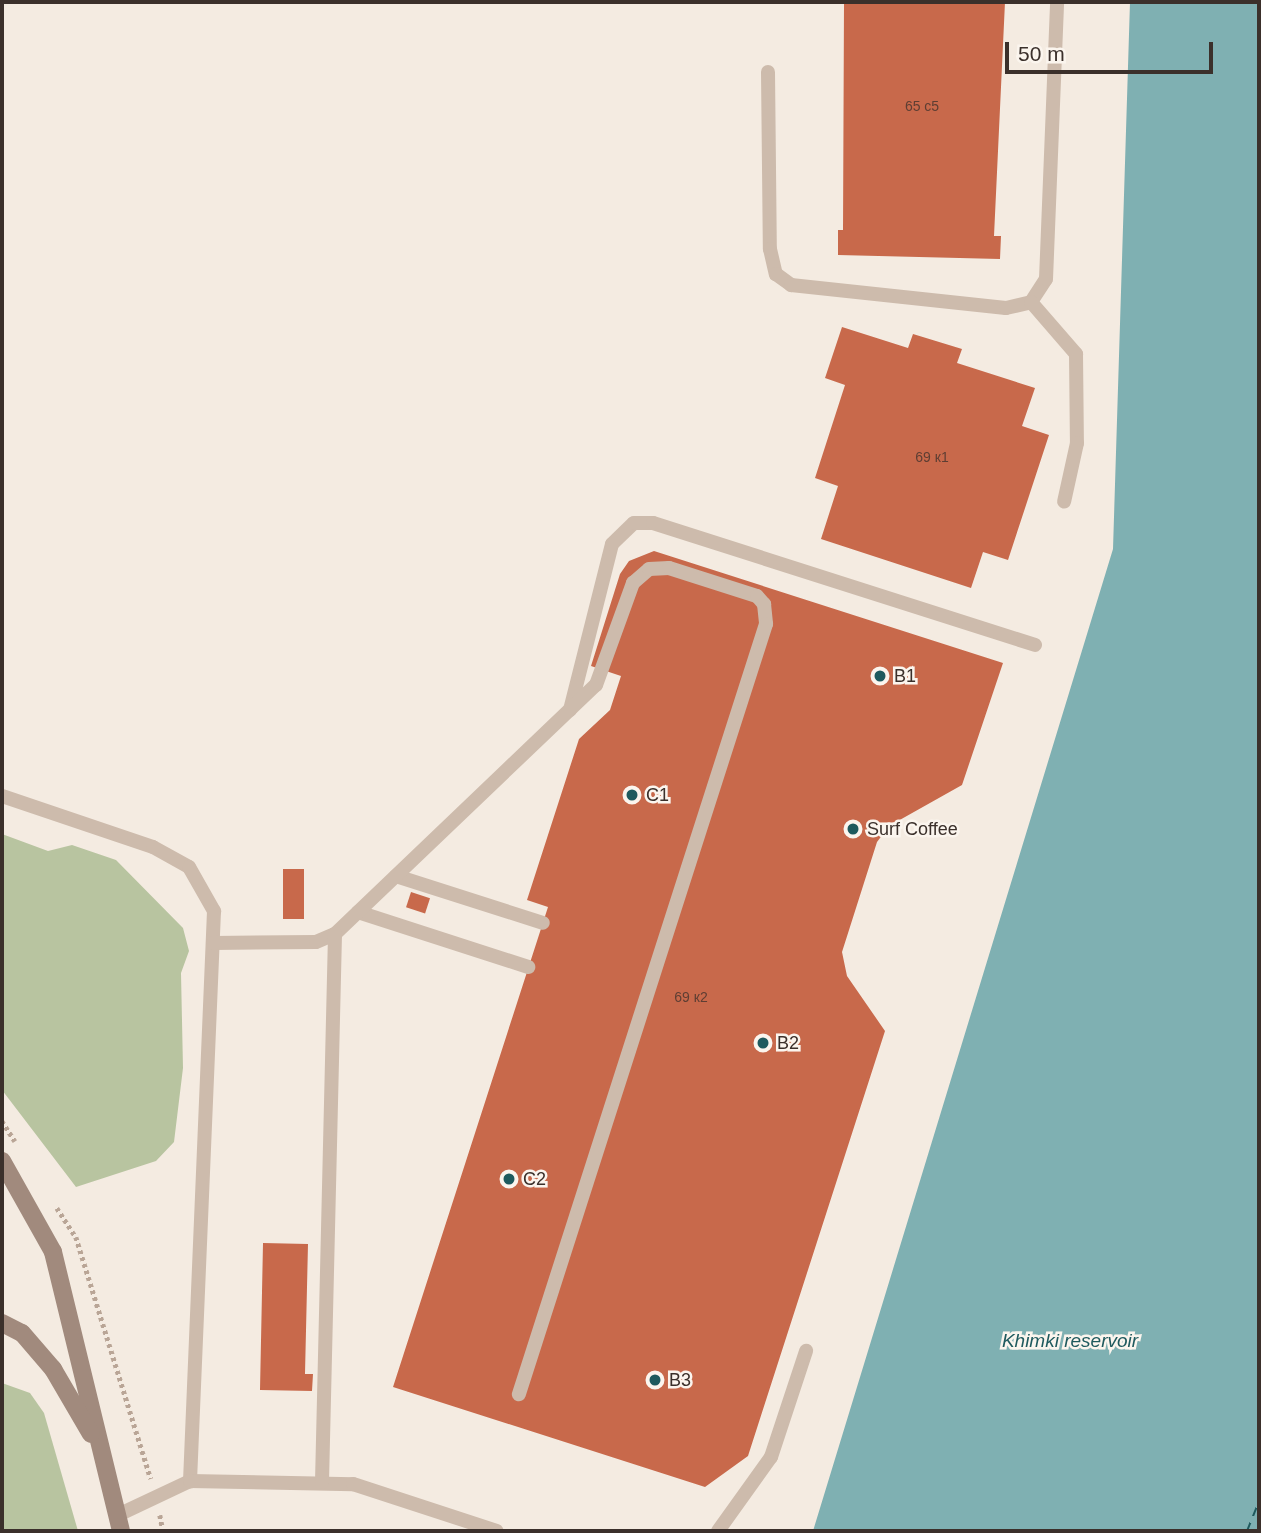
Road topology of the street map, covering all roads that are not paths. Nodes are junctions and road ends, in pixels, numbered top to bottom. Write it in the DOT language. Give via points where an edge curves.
graph roads {
  1 [pos="1057,2"];
  2 [pos="768,72"];
  3 [pos="1031,302"];
  4 [pos="1063,502"];
  5 [pos="1035,645"];
  6 [pos="570,711"];
  7 [pos="2,796"];
  8 [pos="396,876"];
  9 [pos="358,912"];
  10 [pos="543,923"];
  11 [pos="335,934"];
  12 [pos="213,943"];
  13 [pos="528,967"];
  14 [pos="2,1161"];
  15 [pos="2,1323"];
  16 [pos="806,1351"];
  17 [pos="519,1394"];
  18 [pos="99,1446"];
  19 [pos="190,1481"];
  20 [pos="322,1482"];
  21 [pos="119,1523"];
  22 [pos="497,1531"];
  23 [pos="718,1531"];
  1 -- 3 [label="lane" via="1046,279"];
  2 -- 3 [label="lane" via="770,249 776,274 791,285 831,290 1006,308"];
  3 -- 4 [label="lane" via="1076,354 1077,443"];
  5 -- 6 [label="lane" via="653,523 634,523 612,544"];
  6 -- 8 [label="lane"];
  6 -- 17 [label="lane" via="601,677 633,583 649,569 669,568 757,596 764,604 766,624"];
  7 -- 12 [label="lane" via="153,847 189,867 214,911"];
  8 -- 9 [label="lane"];
  8 -- 10 [label="lane"];
  9 -- 11 [label="lane"];
  9 -- 13 [label="lane"];
  11 -- 12 [label="lane" via="316,942"];
  11 -- 20 [label="lane"];
  12 -- 19 [label="lane"];
  14 -- 18 [label="street" via="53,1252 79,1338"];
  15 -- 18 [label="street" via="22,1333 53,1369"];
  16 -- 23 [label="lane" via="771,1457"];
  18 -- 21 [label="street"];
  19 -- 20 [label="lane"];
  19 -- 21 [label="lane" via="156,1497"];
  20 -- 22 [label="lane" via="367,1487"];
}
